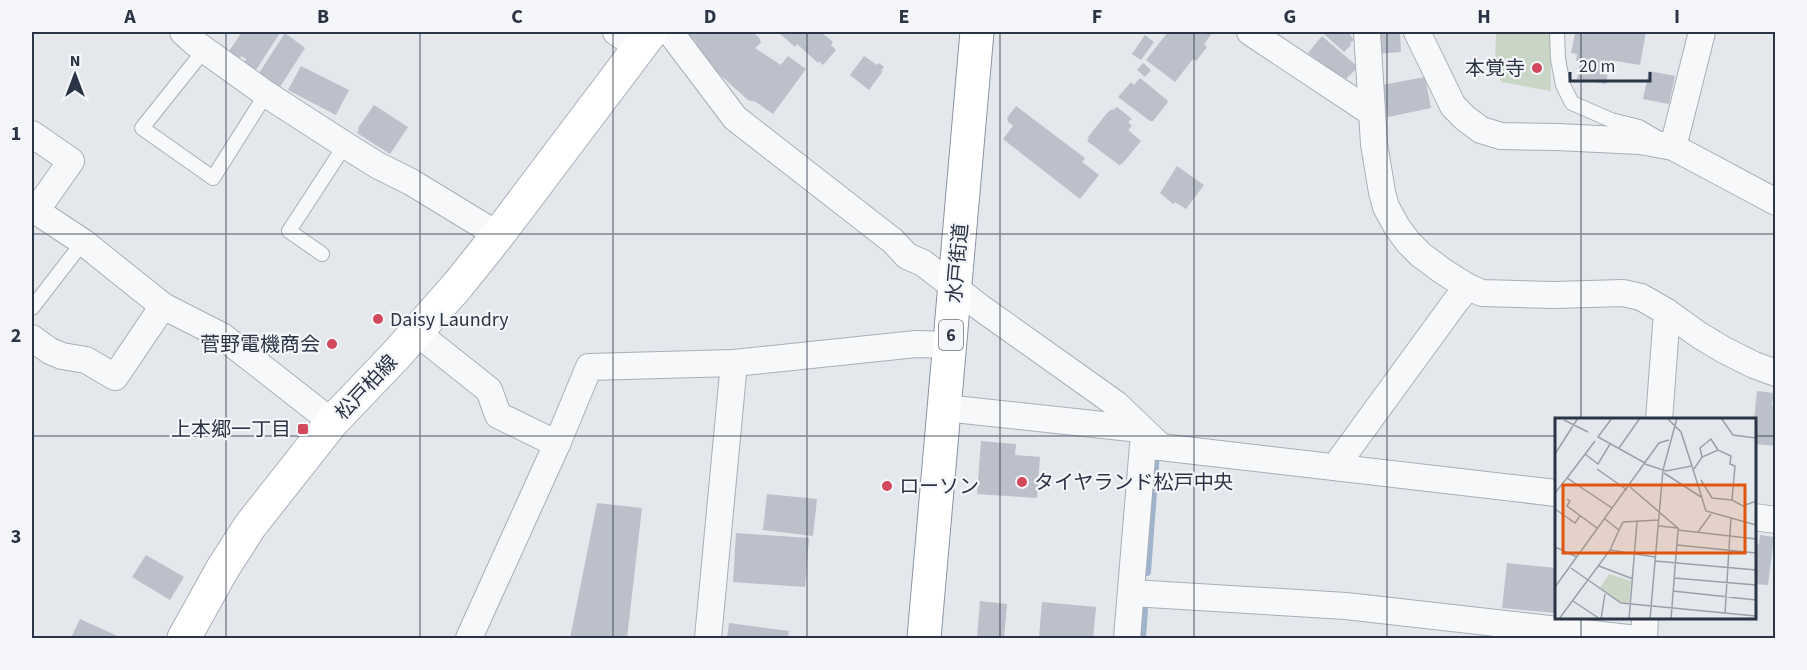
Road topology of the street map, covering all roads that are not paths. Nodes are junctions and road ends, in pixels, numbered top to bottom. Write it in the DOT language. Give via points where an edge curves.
graph roads {
  1 [pos="183,32"];
  2 [pos="670,32"];
  3 [pos="977,32"];
  4 [pos="1250,32"];
  5 [pos="1367,32"];
  6 [pos="1417,32"];
  7 [pos="1557,32"];
  8 [pos="1702,32"];
  9 [pos="635,37"];
  10 [pos="205,49"];
  11 [pos="266,94"];
  12 [pos="1372,113"];
  13 [pos="32,134"];
  14 [pos="345,145"];
  15 [pos="1673,147"];
  16 [pos="1776,202"];
  17 [pos="498,234"];
  18 [pos="83,243"];
  19 [pos="322,254"];
  20 [pos="1468,287"];
  21 [pos="955,288"];
  22 [pos="163,306"];
  23 [pos="32,308"];
  24 [pos="1667,312"];
  25 [pos="416,332"];
  26 [pos="32,338"];
  27 [pos="950,345"];
  28 [pos="734,363"];
  29 [pos="1776,373"];
  30 [pos="945,408"];
  31 [pos="1659,418"];
  32 [pos="332,422"];
  33 [pos="1140,429"];
  34 [pos="557,444"];
  35 [pos="1161,447"];
  36 [pos="1335,467"];
  37 [pos="1555,493"];
  38 [pos="1756,517"];
  39 [pos="1776,520"];
  40 [pos="1132,592"];
  41 [pos="1645,619"];
  42 [pos="184,639"];
  43 [pos="469,639"];
  44 [pos="708,639"];
  45 [pos="924,639"];
  46 [pos="1127,639"];
  47 [pos="1628,639"];
  48 [pos="1644,639"];
  1 -- 10 [label="street"];
  2 -- 21 [label="street" via="735,118 908,256"];
  3 -- 21 [label="main road, 水戸街道 / 6"];
  4 -- 12 [label="street"];
  5 -- 12 [label="street"];
  6 -- 15 [label="street" via="1453,106 1481,130 1501,136 1640,141"];
  7 -- 15 [label="lane" via="1563,85 1572,103 1639,127"];
  8 -- 15 [label="street"];
  9 -- 17 [label="main road, 松戸柏線"];
  10 -- 11 [label="street"];
  10 -- 11 [label="lane" via="142,128 213,178"];
  11 -- 14 [label="street"];
  12 -- 20 [label="street" via="1386,207 1397,227 1421,255"];
  13 -- 18 [label="street" via="71,161 36,211"];
  14 -- 17 [label="street"];
  14 -- 19 [label="lane" via="290,231"];
  15 -- 16 [label="street"];
  17 -- 25 [label="main road, 松戸柏線"];
  18 -- 22 [label="street"];
  18 -- 23 [label="lane"];
  20 -- 24 [label="street" via="1507,294 1623,292"];
  20 -- 36 [label="street"];
  21 -- 27 [label="main road, 水戸街道 / 6"];
  21 -- 33 [label="street" via="1116,404"];
  22 -- 26 [label="street" via="115,377 86,360 50,351"];
  22 -- 32 [label="street" via="222,336"];
  24 -- 29 [label="street" via="1724,350"];
  24 -- 31 [label="street"];
  25 -- 32 [label="main road, 松戸柏線"];
  25 -- 34 [label="street" via="489,390 498,415"];
  27 -- 28 [label="street" via="916,344"];
  27 -- 30 [label="main road, 水戸街道 / 6"];
  28 -- 34 [label="street" via="590,367"];
  28 -- 44 [label="street"];
  30 -- 33 [label="street"];
  30 -- 45 [label="main road, 水戸街道 / 6"];
  32 -- 42 [label="main road, 松戸柏線" via="250,526"];
  33 -- 35 [label="street"];
  34 -- 43 [label="street"];
  35 -- 36 [label="street"];
  35 -- 40 [label="street" via="1143,445"];
  36 -- 37 [label="street"];
  38 -- 39 [label="street"];
  40 -- 46 [label="street"];
  40 -- 47 [label="street" via="1346,606"];
  41 -- 48 [label="street"];
}
